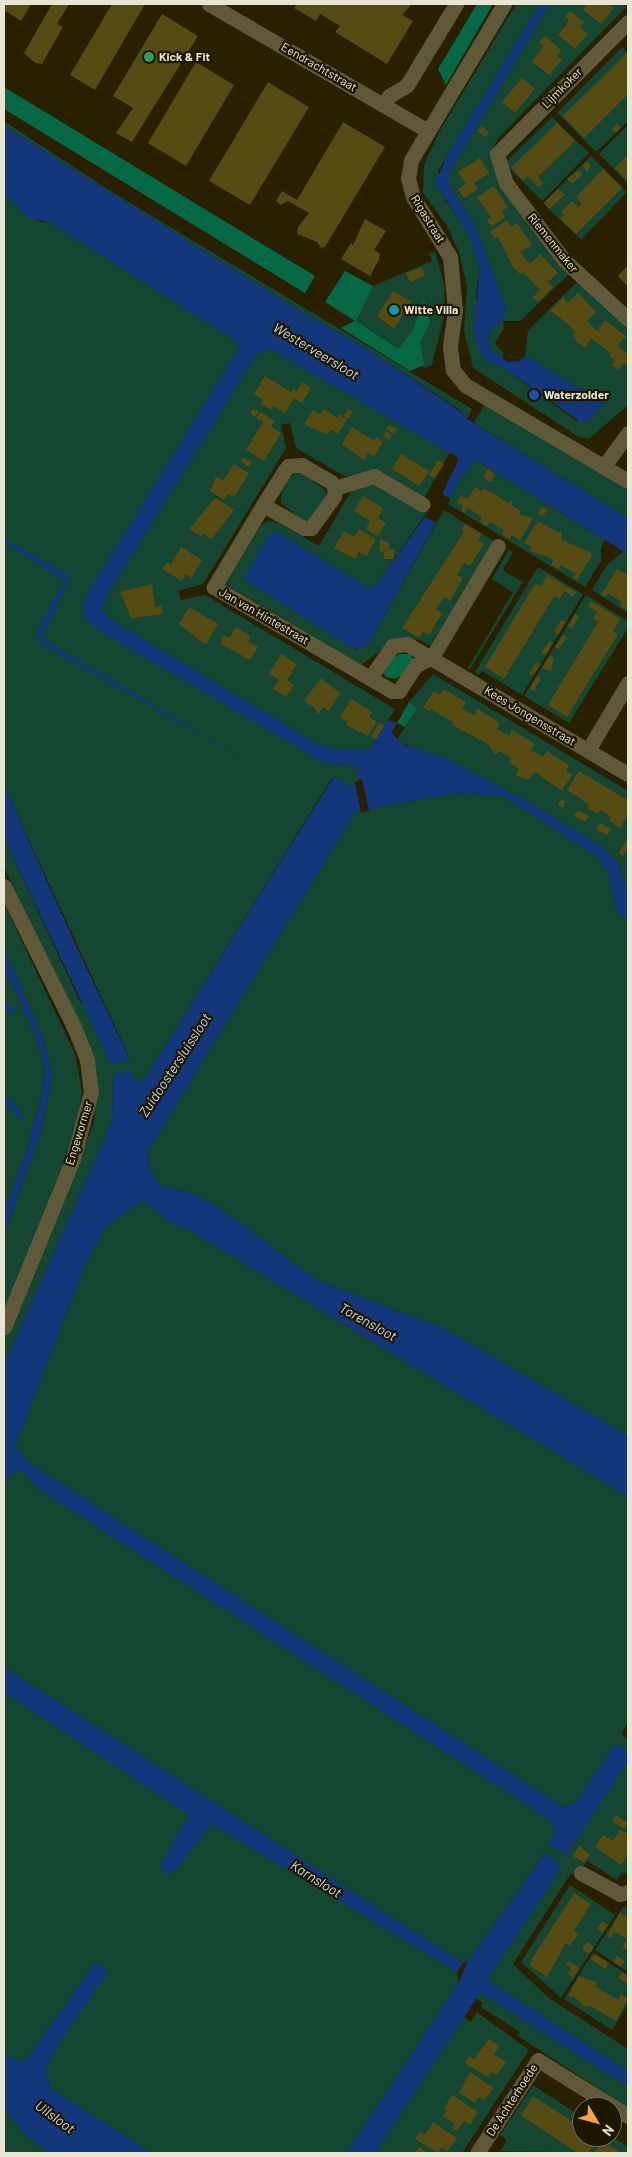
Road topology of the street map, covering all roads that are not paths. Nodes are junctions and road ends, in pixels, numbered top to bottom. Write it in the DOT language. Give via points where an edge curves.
graph roads {
  1 [pos="209,4"];
  2 [pos="456,4"];
  3 [pos="504,4"];
  4 [pos="628,22"];
  5 [pos="383,104"];
  6 [pos="428,131"];
  7 [pos="496,154"];
  8 [pos="628,319"];
  9 [pos="628,433"];
  10 [pos="604,466"];
  11 [pos="628,481"];
  12 [pos="335,488"];
  13 [pos="422,504"];
  14 [pos="263,505"];
  15 [pos="498,546"];
  16 [pos="432,657"];
  17 [pos="370,678"];
  18 [pos="628,683"];
  19 [pos="588,750"];
  20 [pos="628,774"];
  21 [pos="4,886"];
  22 [pos="4,1326"];
  23 [pos="581,1873"];
  24 [pos="628,1892"];
  25 [pos="628,2116"];
  26 [pos="477,2153"];
  1 -- 5 [label="street, Eendrachtstraat"];
  2 -- 5 [label="street" via="407,85 389,96"];
  3 -- 6 [label="street, Rigastraat"];
  4 -- 7 [label="street, Lijmkoker"];
  5 -- 6 [label="street, Eendrachtstraat"];
  6 -- 10 [label="street, Rigastraat" via="410,160 408,178 413,197 450,257 455,310 450,347 453,370 465,385"];
  7 -- 8 [label="street, Riemenmaker" via="506,183 564,260"];
  9 -- 10 [label="street"];
  10 -- 11 [label="street, Rigastraat"];
  12 -- 13 [label="street" via="374,476"];
  12 -- 14 [label="street" via="334,496 311,528 304,528"];
  12 -- 14 [label="street, Jan van Hintestraat" via="302,464 292,464"];
  14 -- 17 [label="street, Jan van Hintestraat" via="214,587"];
  15 -- 16 [label="street"];
  16 -- 17 [label="street, Jan van Hintestraat" via="416,665 396,692"];
  16 -- 17 [label="street" via="407,644 396,643 388,649"];
  16 -- 19 [label="street, Kees Jongensstraat"];
  18 -- 19 [label="street"];
  19 -- 20 [label="street, Kees Jongensstraat"];
  21 -- 22 [label="street, Engewormer" via="74,1027 87,1060 91,1092 72,1158"];
  23 -- 24 [label="street" via="620,1894"];
  25 -- 26 [label="street, De Achterhoede" via="538,2060"];
}
